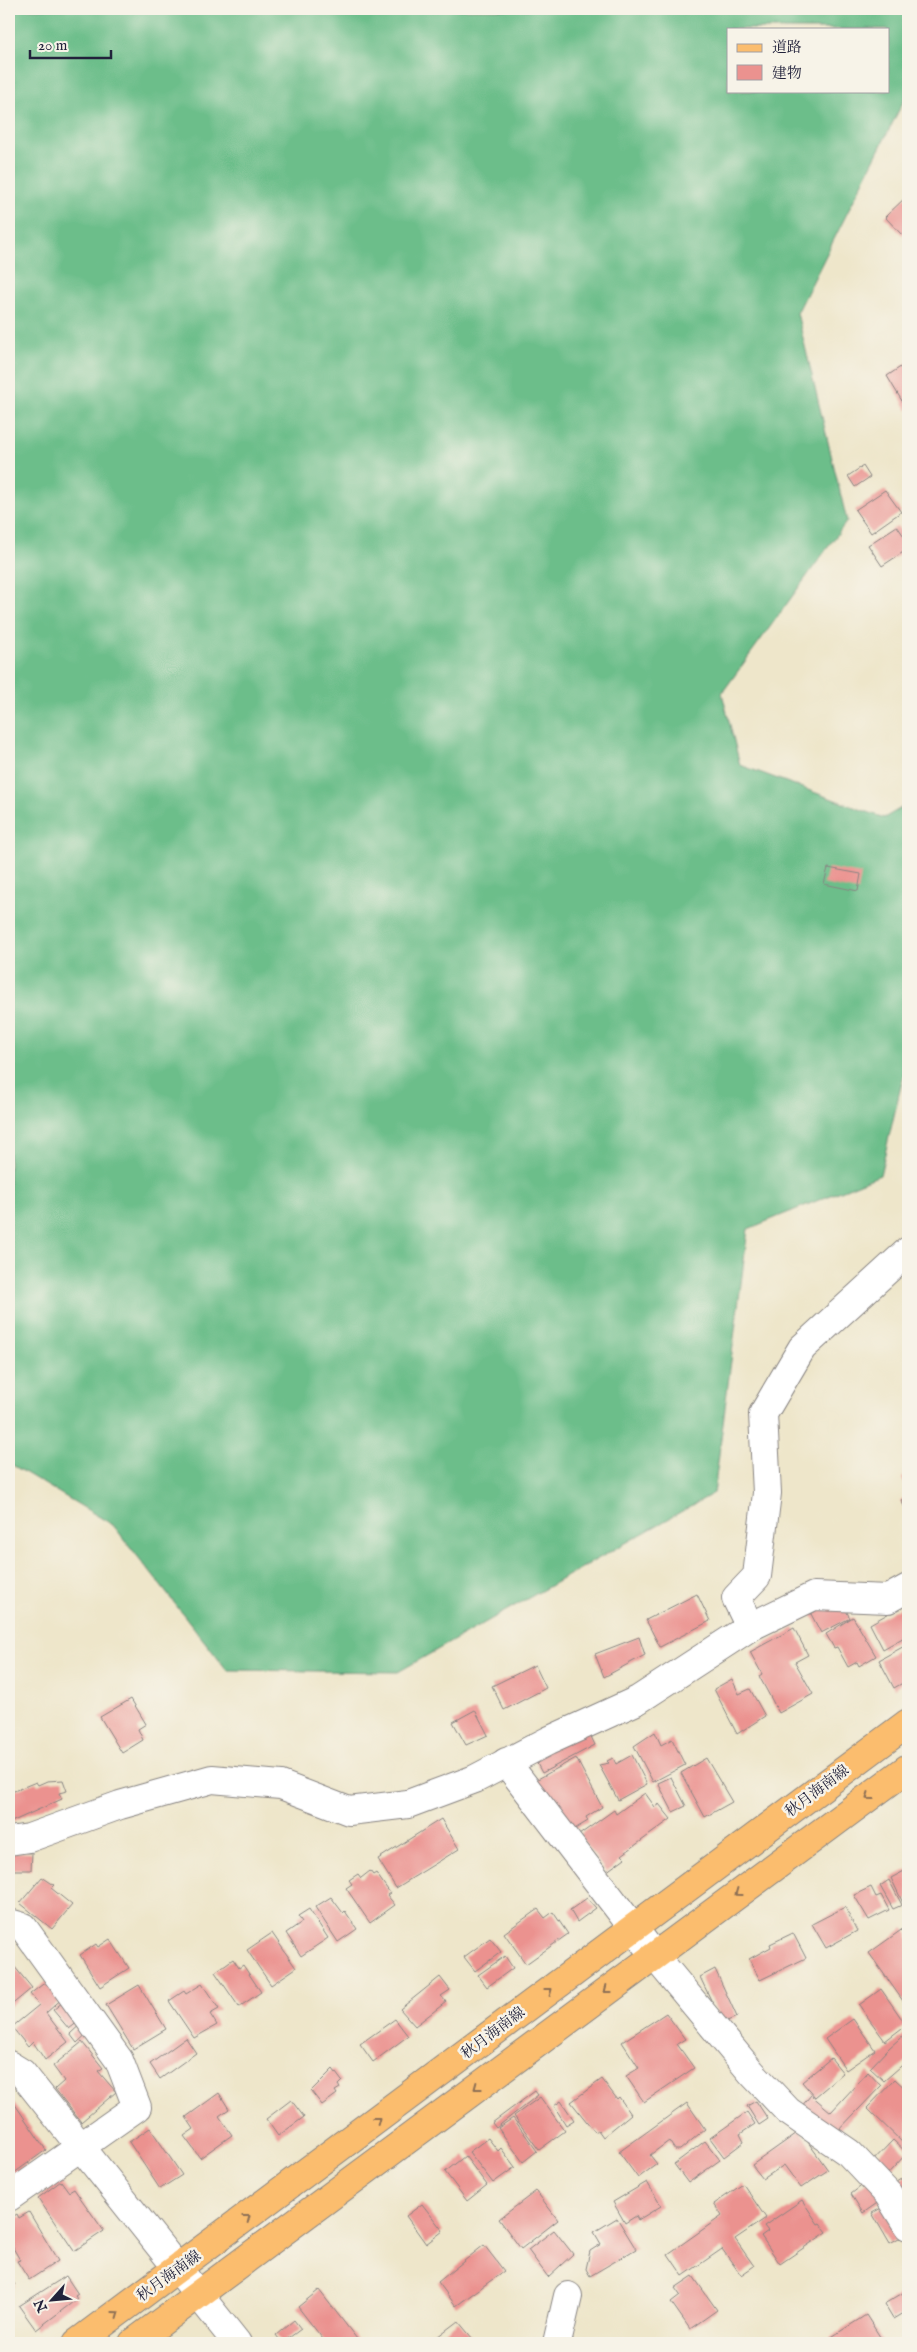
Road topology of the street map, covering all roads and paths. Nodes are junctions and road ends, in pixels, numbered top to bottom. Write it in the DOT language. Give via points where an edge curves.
graph roads {
  1 [pos="908,1252"];
  2 [pos="908,1588"];
  3 [pos="750,1627"];
  4 [pos="908,1723"];
  5 [pos="506,1762"];
  6 [pos="908,1768"];
  7 [pos="9,1841"];
  8 [pos="9,1923"];
  9 [pos="633,1928"];
  10 [pos="654,1954"];
  11 [pos="9,2064"];
  12 [pos="80,2146"];
  13 [pos="9,2197"];
  14 [pos="908,2226"];
  15 [pos="178,2269"];
  16 [pos="199,2295"];
  17 [pos="568,2296"];
  18 [pos="77,2343"];
  19 [pos="133,2343"];
  20 [pos="237,2343"];
  21 [pos="557,2343"];
  1 -- 3 [label="street" via="802,1348 763,1414 767,1493 758,1576 736,1598"];
  2 -- 3 [label="street" via="888,1599 814,1596"];
  3 -- 5 [label="street" via="638,1700"];
  4 -- 9 [label="main road, 秋月海南線"];
  5 -- 7 [label="street" via="475,1779 408,1804 350,1812 281,1786 212,1779 120,1805 29,1838"];
  5 -- 9 [label="street"];
  6 -- 10 [label="main road, one-way"];
  8 -- 12 [label="street" via="23,1927 119,2060 137,2107"];
  9 -- 10 [label="street"];
  15 -- 9 [label="main road, 秋月海南線, one-way"];
  10 -- 14 [label="street" via="752,2073 788,2111 849,2153 888,2194"];
  10 -- 16 [label="main road, one-way"];
  11 -- 12 [label="street" via="22,2073"];
  12 -- 13 [label="street"];
  12 -- 15 [label="street"];
  15 -- 16 [label="street"];
  18 -- 15 [label="main road, 秋月海南線, one-way"];
  16 -- 19 [label="main road"];
  16 -- 20 [label="street"];
  17 -- 21 [label="street"];
}
